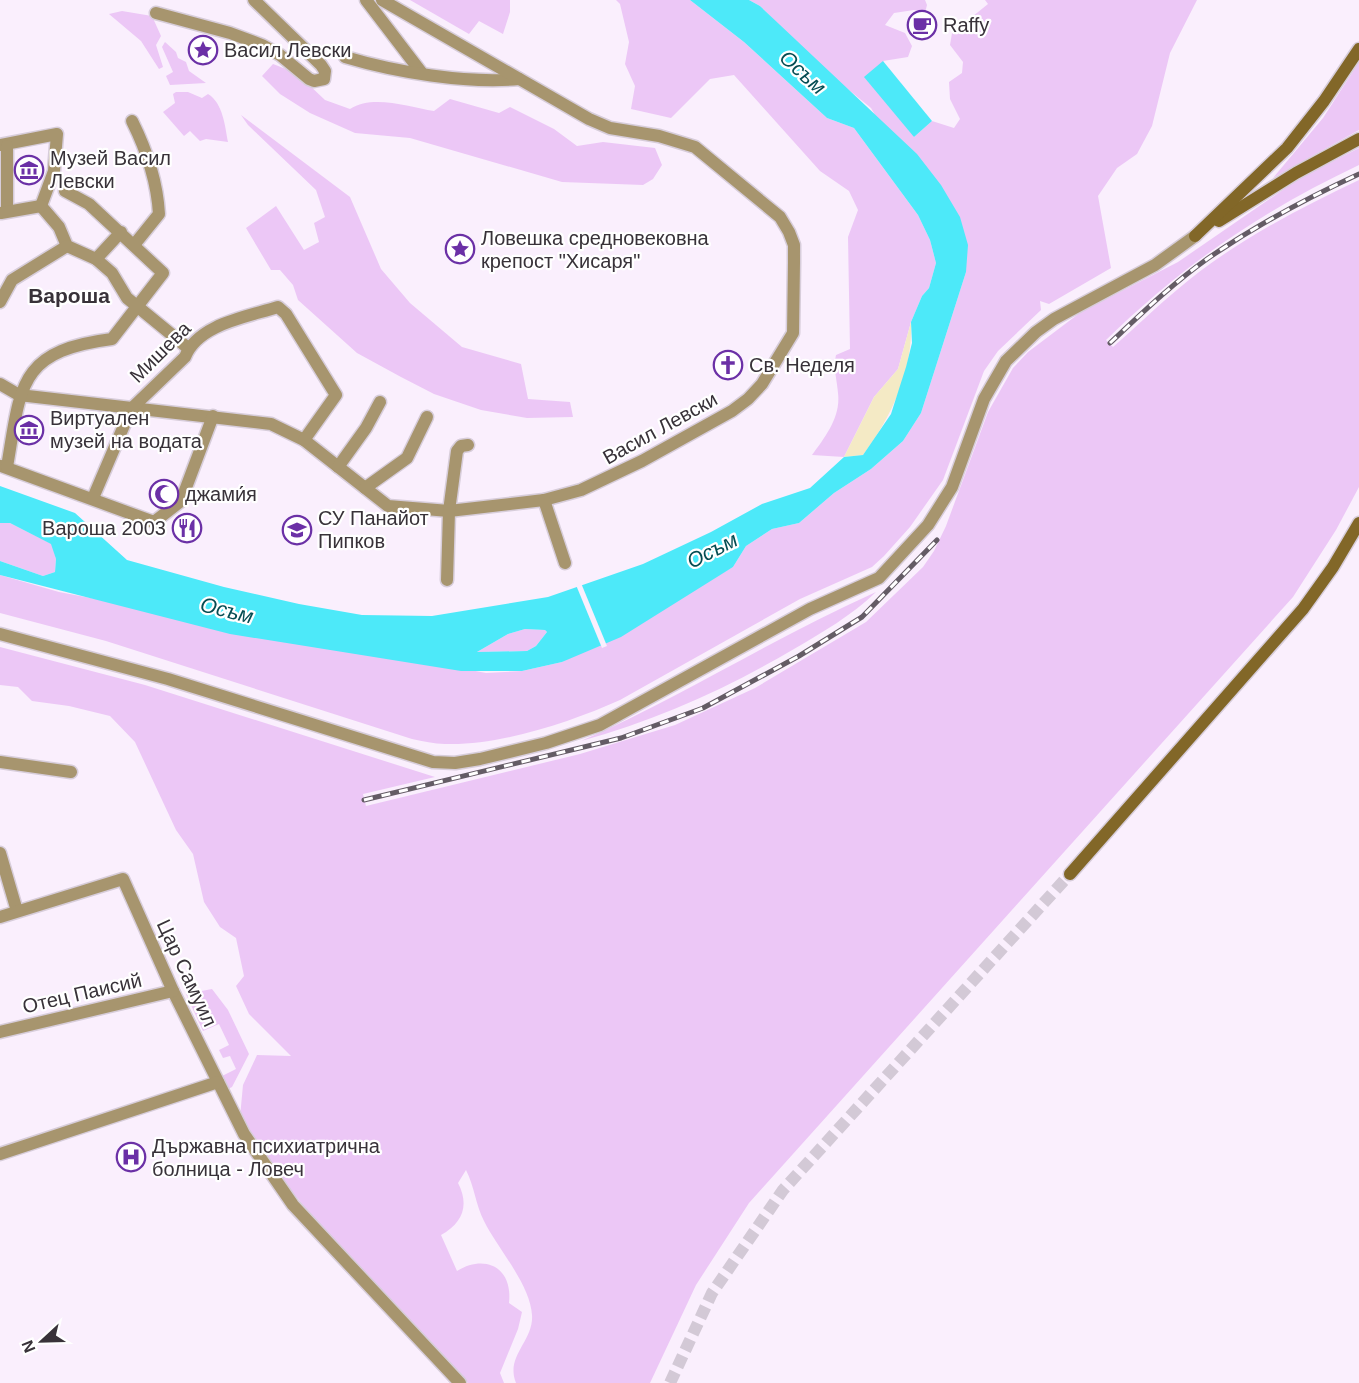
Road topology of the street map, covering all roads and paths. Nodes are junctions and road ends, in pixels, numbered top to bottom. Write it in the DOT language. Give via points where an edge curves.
graph roads {
  1 [pos="254,0"];
  2 [pos="366,0"];
  3 [pos="382,0"];
  4 [pos="156,13"];
  5 [pos="1359,49"];
  6 [pos="345,57"];
  7 [pos="421,72"];
  8 [pos="519,79"];
  9 [pos="132,121"];
  10 [pos="1359,139"];
  11 [pos="3,146"];
  12 [pos="65,191"];
  13 [pos="41,206"];
  14 [pos="3,212"];
  15 [pos="121,232"];
  16 [pos="1195,236"];
  17 [pos="134,244"];
  18 [pos="67,246"];
  19 [pos="96,260"];
  20 [pos="0,302"];
  21 [pos="137,305"];
  22 [pos="188,348"];
  23 [pos="0,384"];
  24 [pos="19,395"];
  25 [pos="380,402"];
  26 [pos="131,409"];
  27 [pos="213,416"];
  28 [pos="427,417"];
  29 [pos="304,440"];
  30 [pos="468,445"];
  31 [pos="3,466"];
  32 [pos="338,467"];
  33 [pos="365,488"];
  34 [pos="93,498"];
  35 [pos="544,500"];
  36 [pos="449,511"];
  37 [pos="1359,523"];
  38 [pos="565,562"];
  39 [pos="447,580"];
  40 [pos="0,634"];
  41 [pos="0,762"];
  42 [pos="71,772"];
  43 [pos="0,853"];
  44 [pos="1070,874"];
  45 [pos="2,875"];
  46 [pos="17,912"];
  47 [pos="0,917"];
  48 [pos="173,991"];
  49 [pos="0,1032"];
  50 [pos="218,1082"];
  51 [pos="0,1154"];
  52 [pos="460,1383"];
  1 -- 4 [label="street" via="321,65 324,79 309,79 280,55 246,38"];
  2 -- 7 [label="street"];
  3 -- 8 [label="street, Васил Левски"];
  5 -- 16 [label="main road" via="1287,148"];
  6 -- 7 [label="street"];
  7 -- 8 [label="street" via="483,81"];
  8 -- 35 [label="street, Васил Левски" via="610,128 695,147 780,217 794,245 793,333 762,384 732,411 603,481"];
  9 -- 17 [label="street" via="149,159 158,190 159,214"];
  10 -- 16 [label="main road"];
  11 -- 13 [label="street" via="57,134 54,171"];
  11 -- 14 [label="street"];
  12 -- 15 [label="street" via="89,204"];
  13 -- 14 [label="street"];
  13 -- 18 [label="street" via="59,227"];
  15 -- 17 [label="street"];
  15 -- 19 [label="street"];
  16 -- 40 [label="street" via="1155,265 1054,319 1006,361 984,399 952,487 928,525 879,578 810,609 625,713 571,736 480,759 434,762 168,679"];
  17 -- 21 [label="street" via="163,273"];
  18 -- 19 [label="street"];
  18 -- 20 [label="street" via="12,280"];
  19 -- 21 [label="street" via="112,273 121,292"];
  21 -- 22 [label="street"];
  21 -- 24 [label="street" via="112,339 81,343 43,360"];
  22 -- 26 [label="street, Мишева" via="185,357"];
  22 -- 29 [label="street, Мишева" via="203,333 278,307 336,395"];
  23 -- 24 [label="street, Васил Левски"];
  24 -- 26 [label="street, Васил Левски"];
  24 -- 31 [label="street"];
  25 -- 32 [label="street"];
  26 -- 27 [label="street, Васил Левски"];
  26 -- 34 [label="street, Мишева"];
  27 -- 29 [label="street, Васил Левски" via="272,424"];
  27 -- 34 [label="street" via="181,501 154,522"];
  28 -- 33 [label="street" via="407,458"];
  29 -- 32 [label="street, Васил Левски"];
  30 -- 36 [label="street" via="457,451"];
  31 -- 34 [label="street"];
  32 -- 33 [label="street, Васил Левски"];
  33 -- 36 [label="street, Васил Левски" via="388,506"];
  35 -- 36 [label="street, Васил Левски"];
  35 -- 38 [label="street"];
  36 -- 39 [label="street"];
  37 -- 44 [label="main road" via="1303,609"];
  41 -- 42 [label="street"];
  43 -- 45 [label="street"];
  45 -- 46 [label="street"];
  46 -- 47 [label="street"];
  46 -- 48 [label="street, Цар Самуил" via="123,879"];
  48 -- 49 [label="street, Отец Паисий"];
  48 -- 50 [label="street, Цар Самуил"];
  50 -- 51 [label="street"];
  50 -- 52 [label="street, Цар Самуил" via="244,1134 293,1205"];
}
